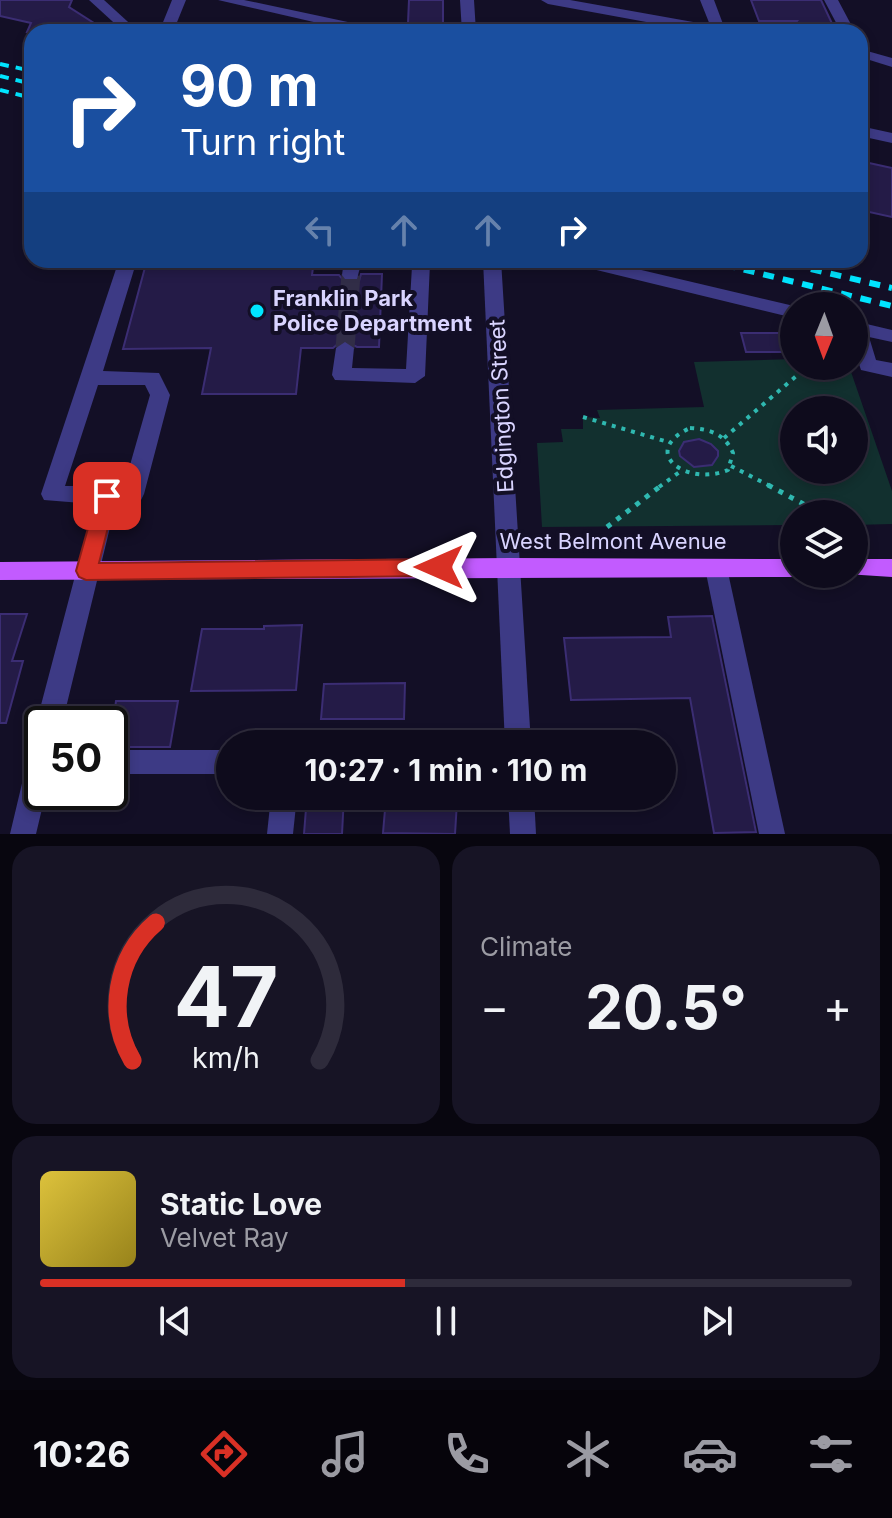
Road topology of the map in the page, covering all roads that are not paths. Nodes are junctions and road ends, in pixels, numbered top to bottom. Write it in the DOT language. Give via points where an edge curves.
graph roads {
  1 [pos="96,0"];
  2 [pos="179,0"];
  3 [pos="225,0"];
  4 [pos="467,0"];
  5 [pos="548,0"];
  6 [pos="707,0"];
  7 [pos="831,0"];
  8 [pos="589,4"];
  9 [pos="123,24"];
  10 [pos="169,24"];
  11 [pos="338,24"];
  12 [pos="468,24"];
  13 [pos="681,24"];
  14 [pos="715,24"];
  15 [pos="844,24"];
  16 [pos="868,56"];
  17 [pos="892,63"];
  18 [pos="868,133"];
  19 [pos="892,138"];
  20 [pos="125,268"];
  21 [pos="421,268"];
  22 [pos="492,268"];
  23 [pos="610,268"];
  24 [pos="780,309"];
  25 [pos="868,330"];
  26 [pos="892,336"];
  27 [pos="345,348"];
  28 [pos="868,365"];
  29 [pos="892,370"];
  30 [pos="91,378"];
  31 [pos="107,496"];
  32 [pos="511,567"];
  33 [pos="716,568"];
  34 [pos="780,568"];
  35 [pos="868,568"];
  36 [pos="892,568"];
  37 [pos="0,571"];
  38 [pos="86,571"];
  39 [pos="53,706"];
  40 [pos="517,730"];
  41 [pos="128,762"];
  42 [pos="216,762"];
  43 [pos="29,810"];
  44 [pos="283,810"];
  45 [pos="522,810"];
  46 [pos="23,834"];
  47 [pos="280,834"];
  48 [pos="523,834"];
  49 [pos="772,834"];
  1 -- 9 [label="street"];
  2 -- 10 [label="street"];
  3 -- 11 [label="street"];
  4 -- 12 [label="street"];
  5 -- 8 [label="street"];
  6 -- 14 [label="street"];
  7 -- 15 [label="street"];
  8 -- 13 [label="street"];
  16 -- 17 [label="street"];
  18 -- 19 [label="street"];
  20 -- 30 [label="street"];
  21 -- 27 [label="street" via="415,376 342,375"];
  22 -- 32 [label="street, Edgington Street"];
  23 -- 24 [label="street"];
  25 -- 26 [label="street"];
  28 -- 29 [label="street"];
  30 -- 31 [label="street" via="52,494"];
  30 -- 31 [label="street" via="152,378 160,395 133,494"];
  31 -- 38 [label="street"];
  32 -- 33 [label="main road, West Belmont Avenue"];
  32 -- 38 [label="main road, West Belmont Avenue"];
  32 -- 40 [label="street, Edgington Street"];
  33 -- 34 [label="main road, West Belmont Avenue"];
  33 -- 49 [label="street"];
  35 -- 36 [label="main road"];
  37 -- 38 [label="main road, West Belmont Avenue"];
  38 -- 39 [label="street"];
  41 -- 42 [label="street"];
  43 -- 46 [label="street"];
  44 -- 47 [label="street"];
  45 -- 48 [label="street"];
}
